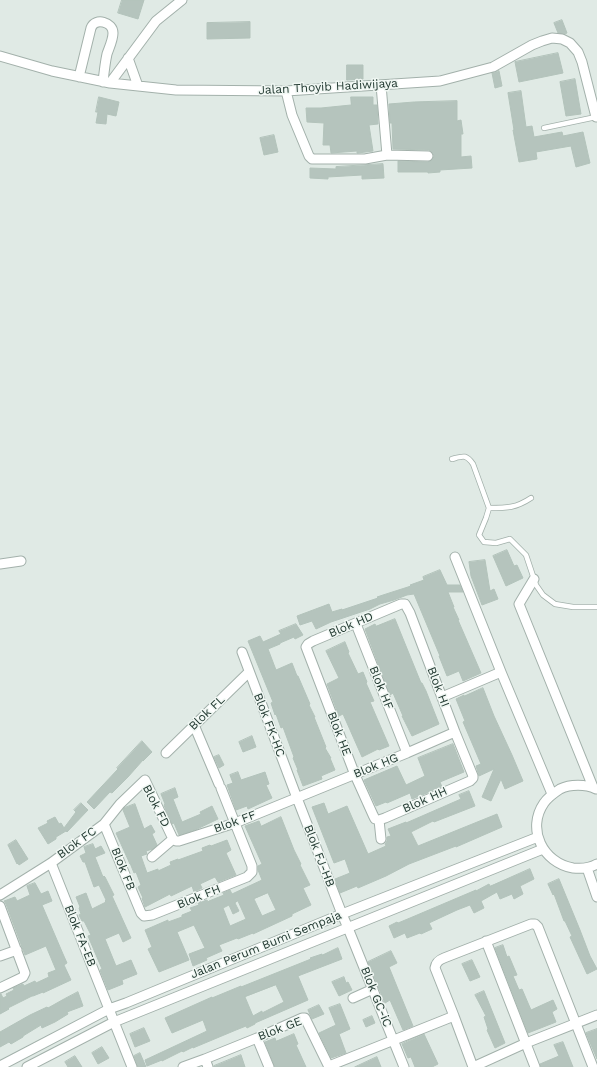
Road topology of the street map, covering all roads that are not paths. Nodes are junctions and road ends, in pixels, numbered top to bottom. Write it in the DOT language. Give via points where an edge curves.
graph roads {
  1 [pos="182,0"];
  2 [pos="0,56"];
  3 [pos="128,58"];
  4 [pos="79,77"];
  5 [pos="106,83"];
  6 [pos="381,85"];
  7 [pos="138,86"];
  8 [pos="286,91"];
  9 [pos="596,116"];
  10 [pos="544,128"];
  11 [pos="387,155"];
  12 [pos="428,156"];
  13 [pos="452,459"];
  14 [pos="531,498"];
  15 [pos="489,508"];
  16 [pos="455,557"];
  17 [pos="21,561"];
  18 [pos="0,564"];
  19 [pos="534,579"];
  20 [pos="401,604"];
  21 [pos="597,607"];
  22 [pos="356,624"];
  23 [pos="307,651"];
  24 [pos="242,652"];
  25 [pos="249,672"];
  26 [pos="501,672"];
  27 [pos="442,697"];
  28 [pos="194,725"];
  29 [pos="455,732"];
  30 [pos="166,753"];
  31 [pos="407,753"];
  32 [pos="473,773"];
  33 [pos="355,775"];
  34 [pos="595,789"];
  35 [pos="552,794"];
  36 [pos="297,798"];
  37 [pos="376,818"];
  38 [pos="235,823"];
  39 [pos="104,824"];
  40 [pos="538,837"];
  41 [pos="173,839"];
  42 [pos="381,839"];
  43 [pos="543,849"];
  44 [pos="152,858"];
  45 [pos="51,863"];
  46 [pos="597,864"];
  47 [pos="587,868"];
  48 [pos="0,895"];
  49 [pos="597,897"];
  50 [pos="0,906"];
  51 [pos="143,914"];
  52 [pos="342,914"];
  53 [pos="348,928"];
  54 [pos="486,941"];
  55 [pos="17,950"];
  56 [pos="0,956"];
  57 [pos="0,988"];
  58 [pos="373,989"];
  59 [pos="353,998"];
  60 [pos="109,1009"];
  61 [pos="597,1015"];
  62 [pos="454,1016"];
  63 [pos="114,1022"];
  64 [pos="575,1024"];
  65 [pos="257,1038"];
  66 [pos="393,1040"];
  67 [pos="526,1043"];
  68 [pos="206,1063"];
  69 [pos="0,1066"];
  70 [pos="329,1066"];
  71 [pos="27,1067"];
  72 [pos="132,1067"];
  73 [pos="183,1067"];
  74 [pos="269,1067"];
  75 [pos="404,1067"];
  76 [pos="473,1067"];
  77 [pos="536,1067"];
  78 [pos="592,1067"];
  1 -- 3 [label="street" via="156,21"];
  2 -- 4 [label="street, Jalan Thoyib Hadiwijaya"];
  3 -- 5 [label="street"];
  3 -- 7 [label="street"];
  4 -- 5 [label="street, Jalan Thoyib Hadiwijaya"];
  4 -- 5 [label="street" via="90,28 94,23 100,22 109,25 113,30 106,56"];
  5 -- 7 [label="street, Jalan Thoyib Hadiwijaya"];
  6 -- 8 [label="street, Jalan Thoyib Hadiwijaya"];
  6 -- 9 [label="street, Jalan Thoyib Hadiwijaya" via="434,82 453,78 493,67 542,41 562,39 578,52"];
  6 -- 11 [label="street"];
  7 -- 8 [label="street, Jalan Thoyib Hadiwijaya" via="176,90"];
  8 -- 11 [label="street" via="292,115 312,159 364,159"];
  9 -- 10 [label="lane"];
  11 -- 12 [label="street"];
  13 -- 15 [label="lane" via="466,456 470,459"];
  14 -- 15 [label="lane" via="514,507"];
  15 -- 19 [label="lane" via="478,535 484,542 496,543 510,539 526,555"];
  16 -- 26 [label="street"];
  17 -- 18 [label="street"];
  19 -- 21 [label="lane" via="543,595 555,604"];
  19 -- 34 [label="street" via="519,604"];
  20 -- 22 [label="street, Blok HD"];
  20 -- 27 [label="street, Blok HI" via="408,608"];
  22 -- 23 [label="street, Blok HD" via="308,644"];
  22 -- 31 [label="street, Blok HF"];
  23 -- 33 [label="street, Blok HE"];
  24 -- 25 [label="street, Blok FK-HC"];
  25 -- 28 [label="street, Blok FL"];
  25 -- 36 [label="street, Blok FK-HC"];
  26 -- 27 [label="street"];
  26 -- 35 [label="street"];
  27 -- 29 [label="street, Blok HI"];
  28 -- 30 [label="street, Blok FL"];
  28 -- 38 [label="street"];
  29 -- 31 [label="street, Blok HG"];
  29 -- 32 [label="street, Blok HI"];
  31 -- 33 [label="street, Blok HG"];
  32 -- 37 [label="street, Blok HH" via="470,781 392,815"];
  33 -- 36 [label="street, Blok HG"];
  33 -- 37 [label="street, Blok HE"];
  34 -- 35 [label="street" via="578,785 564,787"];
  35 -- 40 [label="street" via="539,814"];
  36 -- 38 [label="street, Blok FF"];
  36 -- 52 [label="street, Blok FJ-HB"];
  37 -- 42 [label="street, Blok HE"];
  38 -- 41 [label="street, Blok FF" via="179,841"];
  38 -- 51 [label="street, Blok FH" via="252,866 252,872 248,877 152,915"];
  39 -- 41 [label="street, Blok FD" via="145,780"];
  39 -- 45 [label="street, Blok FC"];
  39 -- 51 [label="street, Blok FB"];
  40 -- 43 [label="street"];
  40 -- 52 [label="street, Jalan Perum Bumi Sempaja"];
  41 -- 44 [label="street"];
  43 -- 47 [label="street" via="552,860 565,867"];
  43 -- 53 [label="street, Jalan Perum Bumi Sempaja"];
  45 -- 48 [label="street, Blok FC"];
  45 -- 60 [label="street, Blok FA-EB"];
  46 -- 47 [label="street"];
  47 -- 49 [label="street"];
  50 -- 55 [label="street"];
  52 -- 53 [label="street, Blok FJ-HB"];
  52 -- 60 [label="street, Jalan Perum Bumi Sempaja"];
  53 -- 58 [label="street, Blok GC-iC"];
  53 -- 63 [label="street, Jalan Perum Bumi Sempaja"];
  54 -- 62 [label="street" via="444,958 435,965"];
  54 -- 64 [label="street" via="535,924"];
  54 -- 67 [label="street"];
  55 -- 56 [label="street"];
  55 -- 57 [label="street" via="25,970 24,975"];
  58 -- 59 [label="street"];
  58 -- 66 [label="street, Blok GC-iC"];
  60 -- 63 [label="street, Blok FA-EB"];
  60 -- 69 [label="street, Jalan Perum Bumi Sempaja"];
  61 -- 64 [label="street"];
  62 -- 66 [label="street"];
  62 -- 76 [label="street"];
  63 -- 71 [label="street, Jalan Perum Bumi Sempaja"];
  63 -- 72 [label="street, Blok FA-EB"];
  64 -- 67 [label="street"];
  64 -- 78 [label="street"];
  65 -- 68 [label="street, Blok GE"];
  65 -- 70 [label="street, Blok GE" via="305,1018"];
  65 -- 74 [label="street"];
  66 -- 70 [label="street"];
  66 -- 75 [label="street, Blok GC-iC"];
  67 -- 76 [label="street"];
  67 -- 77 [label="street"];
  68 -- 73 [label="street, Blok GE"];
}
